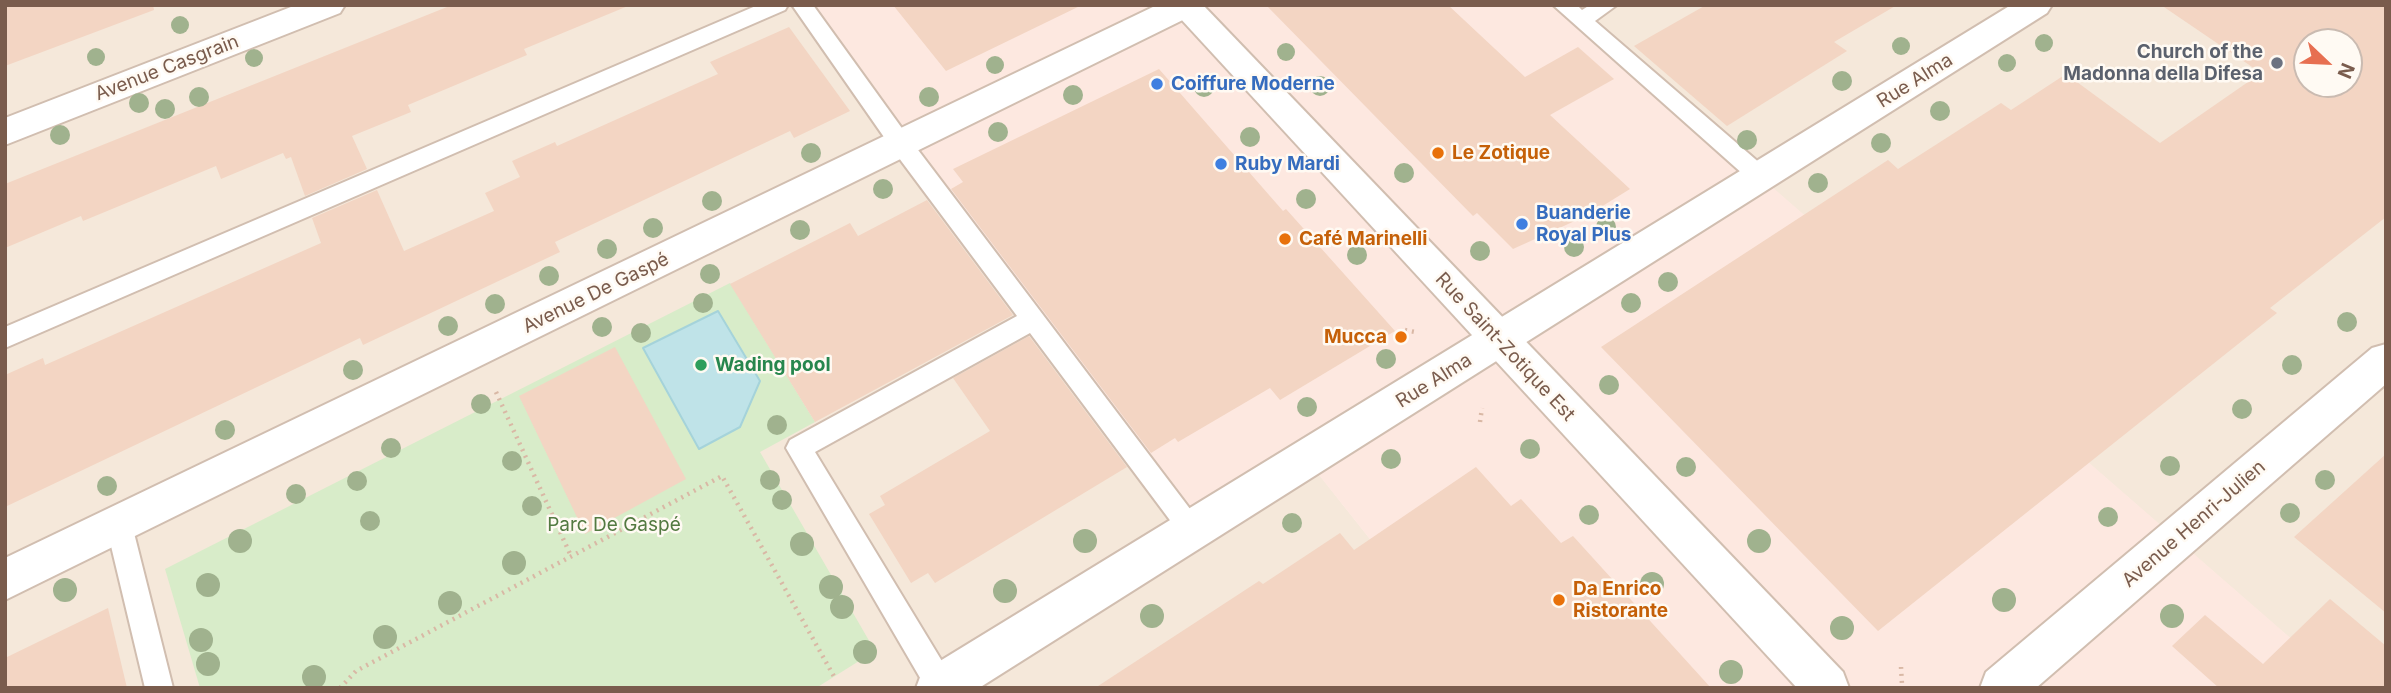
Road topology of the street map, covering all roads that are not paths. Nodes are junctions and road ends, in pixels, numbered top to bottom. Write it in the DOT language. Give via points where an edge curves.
graph roads {
  1 [pos="329,5"];
  2 [pos="778,5"];
  3 [pos="802,5"];
  4 [pos="1185,5"];
  5 [pos="1563,5"];
  6 [pos="1607,5"];
  7 [pos="2036,5"];
  8 [pos="1580,20"];
  9 [pos="5,132"];
  10 [pos="901,144"];
  11 [pos="1761,177"];
  12 [pos="1033,319"];
  13 [pos="5,338"];
  14 [pos="1499,341"];
  15 [pos="2386,360"];
  16 [pos="119,525"];
  17 [pos="1193,530"];
  18 [pos="5,580"];
  19 [pos="940,687"];
  20 [pos="159,688"];
  21 [pos="1827,688"];
  22 [pos="2002,688"];
  1 -- 9 [label="street, Avenue Casgrain"];
  2 -- 13 [label="lane"];
  3 -- 10 [label="lane"];
  4 -- 10 [label="street, Avenue De Gaspé"];
  4 -- 14 [label="street, Rue Saint-Zotique Est"];
  5 -- 8 [label="lane"];
  6 -- 8 [label="lane"];
  7 -- 11 [label="street, Rue Alma"];
  8 -- 11 [label="lane"];
  10 -- 12 [label="lane"];
  10 -- 16 [label="street, Avenue De Gaspé"];
  11 -- 14 [label="street, Rue Alma"];
  12 -- 17 [label="lane"];
  12 -- 19 [label="lane" via="799,448"];
  14 -- 17 [label="street, Rue Alma"];
  14 -- 21 [label="street, Rue Saint-Zotique Est"];
  15 -- 22 [label="street, Avenue Henri-Julien"];
  16 -- 18 [label="street, Avenue De Gaspé"];
  16 -- 20 [label="lane"];
  17 -- 19 [label="street, Rue Alma"];
}
